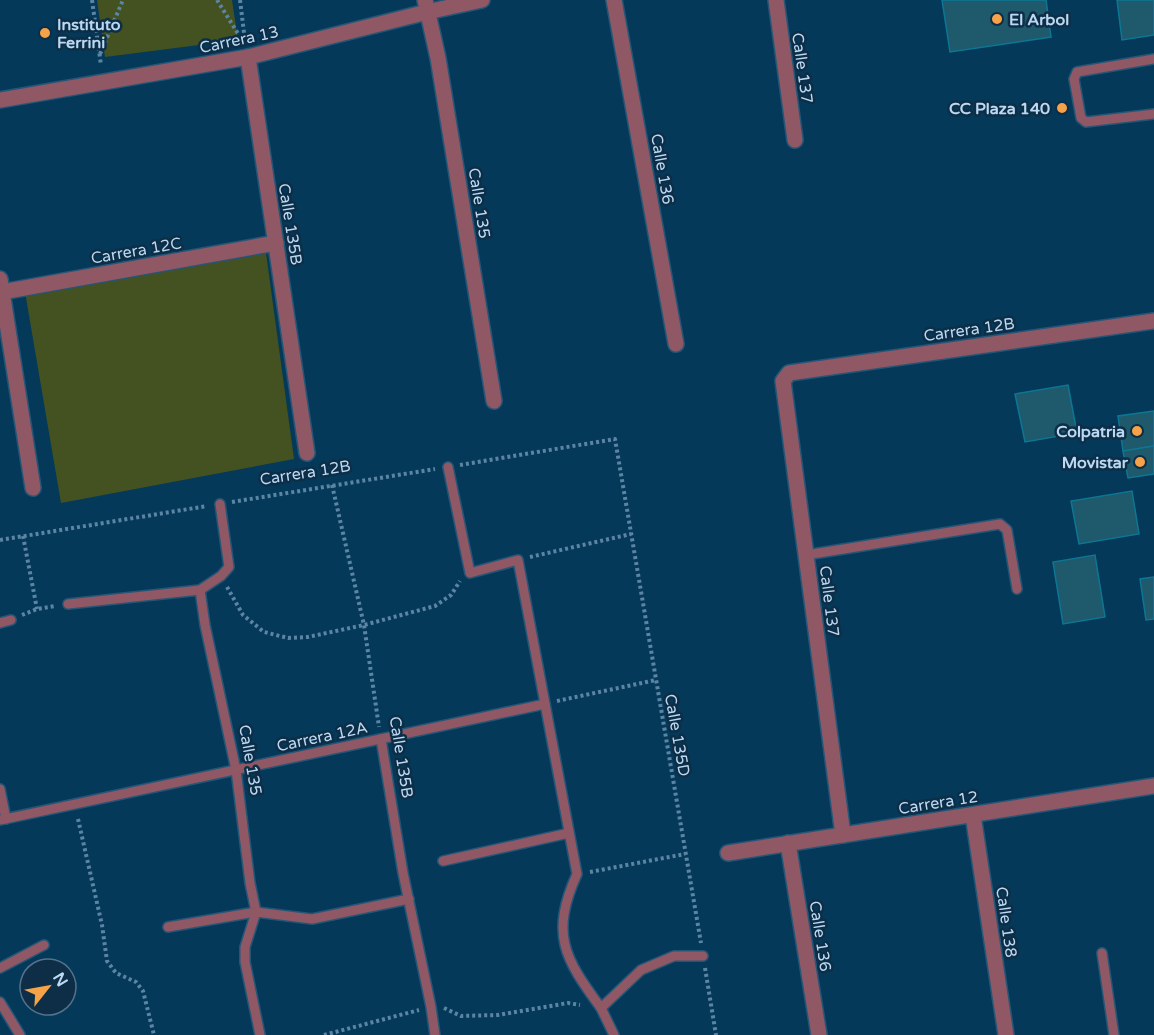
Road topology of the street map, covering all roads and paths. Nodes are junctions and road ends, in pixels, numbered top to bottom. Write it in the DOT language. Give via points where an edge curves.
graph roads {
  1 [pos="92,0"];
  2 [pos="123,0"];
  3 [pos="218,0"];
  4 [pos="240,0"];
  5 [pos="482,0"];
  6 [pos="614,0"];
  7 [pos="776,0"];
  8 [pos="426,6"];
  9 [pos="247,51"];
  10 [pos="99,55"];
  11 [pos="1154,58"];
  12 [pos="104,83"];
  13 [pos="0,100"];
  14 [pos="1154,114"];
  15 [pos="795,140"];
  16 [pos="276,243"];
  17 [pos="1,285"];
  18 [pos="1154,321"];
  19 [pos="676,344"];
  20 [pos="789,373"];
  21 [pos="494,401"];
  22 [pos="615,439"];
  23 [pos="308,453"];
  24 [pos="448,467"];
  25 [pos="332,485"];
  26 [pos="33,489"];
  27 [pos="220,504"];
  28 [pos="631,534"];
  29 [pos="23,536"];
  30 [pos="0,540"];
  31 [pos="806,555"];
  32 [pos="518,560"];
  33 [pos="470,573"];
  34 [pos="221,576"];
  35 [pos="1017,589"];
  36 [pos="200,590"];
  37 [pos="68,604"];
  38 [pos="37,609"];
  39 [pos="11,620"];
  40 [pos="0,623"];
  41 [pos="364,625"];
  42 [pos="656,680"];
  43 [pos="544,704"];
  44 [pos="381,739"];
  45 [pos="236,770"];
  46 [pos="1154,786"];
  47 [pos="0,789"];
  48 [pos="74,804"];
  49 [pos="973,815"];
  50 [pos="3,819"];
  51 [pos="569,833"];
  52 [pos="843,835"];
  53 [pos="788,843"];
  54 [pos="728,853"];
  55 [pos="686,854"];
  56 [pos="443,861"];
  57 [pos="577,874"];
  58 [pos="409,899"];
  59 [pos="256,912"];
  60 [pos="168,927"];
  61 [pos="44,945"];
  62 [pos="1102,953"];
  63 [pos="703,956"];
  64 [pos="0,968"];
  65 [pos="0,1002"];
  66 [pos="431,1007"];
  67 [pos="602,1008"];
  68 [pos="20,1035"];
  69 [pos="154,1035"];
  70 [pos="260,1035"];
  71 [pos="324,1035"];
  72 [pos="435,1035"];
  73 [pos="614,1035"];
  74 [pos="716,1035"];
  75 [pos="819,1035"];
  76 [pos="1006,1035"];
  77 [pos="1114,1035"];
  1 -- 10 [label="path"];
  2 -- 10 [label="path"];
  3 -- 9 [label="path"];
  4 -- 9 [label="path"];
  5 -- 8 [label="street, Carrera 13"];
  6 -- 19 [label="street, Calle 136"];
  7 -- 15 [label="street, Calle 137"];
  8 -- 9 [label="street, Carrera 13"];
  8 -- 21 [label="street, Calle 135" via="438,58"];
  9 -- 12 [label="street, Carrera 13"];
  9 -- 16 [label="street, Calle 135B"];
  10 -- 12 [label="path"];
  11 -- 14 [label="lane" via="1077,72 1074,79 1080,118 1086,122"];
  12 -- 13 [label="street, Carrera 13"];
  16 -- 17 [label="street, Carrera 12C"];
  16 -- 23 [label="street, Calle 135B"];
  17 -- 26 [label="street"];
  18 -- 20 [label="street, Carrera 12B"];
  20 -- 31 [label="street, Calle 137" via="783,381"];
  22 -- 24 [label="path, Carrera 12B"];
  22 -- 28 [label="path, Calle 135D"];
  24 -- 25 [label="path, Carrera 12B"];
  24 -- 33 [label="lane"];
  25 -- 27 [label="path, Carrera 12B"];
  25 -- 41 [label="path, Calle 135B"];
  27 -- 29 [label="path, Carrera 12B"];
  27 -- 34 [label="lane" via="230,563"];
  28 -- 32 [label="path"];
  28 -- 42 [label="path, Calle 135D"];
  29 -- 30 [label="path, Carrera 12B"];
  29 -- 38 [label="path"];
  31 -- 35 [label="lane" via="1000,524 1006,530"];
  31 -- 52 [label="street, Calle 137"];
  32 -- 33 [label="lane"];
  32 -- 43 [label="lane"];
  33 -- 41 [label="path" via="435,606"];
  34 -- 36 [label="lane"];
  34 -- 41 [label="path" via="243,615 264,632 288,638 308,637"];
  36 -- 37 [label="lane"];
  36 -- 45 [label="lane, Calle 135"];
  37 -- 38 [label="path"];
  38 -- 39 [label="path"];
  39 -- 40 [label="lane"];
  41 -- 44 [label="path, Calle 135B"];
  42 -- 43 [label="path"];
  42 -- 55 [label="path, Calle 135D"];
  43 -- 44 [label="lane, Carrera 12A"];
  43 -- 51 [label="lane"];
  44 -- 45 [label="lane, Carrera 12A"];
  44 -- 58 [label="lane, Calle 135B"];
  45 -- 48 [label="lane, Carrera 12A"];
  45 -- 59 [label="lane, Calle 135"];
  46 -- 49 [label="street, Carrera 12"];
  47 -- 50 [label="lane"];
  48 -- 50 [label="lane, Carrera 12A"];
  48 -- 69 [label="path" via="107,961 116,974 136,982 143,991"];
  49 -- 52 [label="street, Carrera 12"];
  49 -- 76 [label="street, Calle 138"];
  51 -- 56 [label="lane"];
  51 -- 57 [label="lane"];
  52 -- 53 [label="street, Carrera 12"];
  53 -- 54 [label="street, Carrera 12"];
  53 -- 75 [label="street, Calle 136"];
  55 -- 57 [label="path"];
  55 -- 63 [label="path, Calle 135D"];
  57 -- 67 [label="lane" via="569,891 561,935 572,967"];
  58 -- 59 [label="lane" via="312,919"];
  58 -- 66 [label="lane, Calle 135B"];
  59 -- 60 [label="lane"];
  59 -- 70 [label="lane, Calle 135" via="245,947 245,962"];
  61 -- 64 [label="lane"];
  62 -- 77 [label="lane"];
  63 -- 67 [label="lane" via="674,956 641,970"];
  63 -- 74 [label="path, Calle 135D"];
  65 -- 68 [label="lane"];
  66 -- 67 [label="path" via="446,1008 462,1016 498,1015 568,1003"];
  66 -- 71 [label="path"];
  66 -- 72 [label="lane, Calle 135B"];
  67 -- 73 [label="lane"];
}
